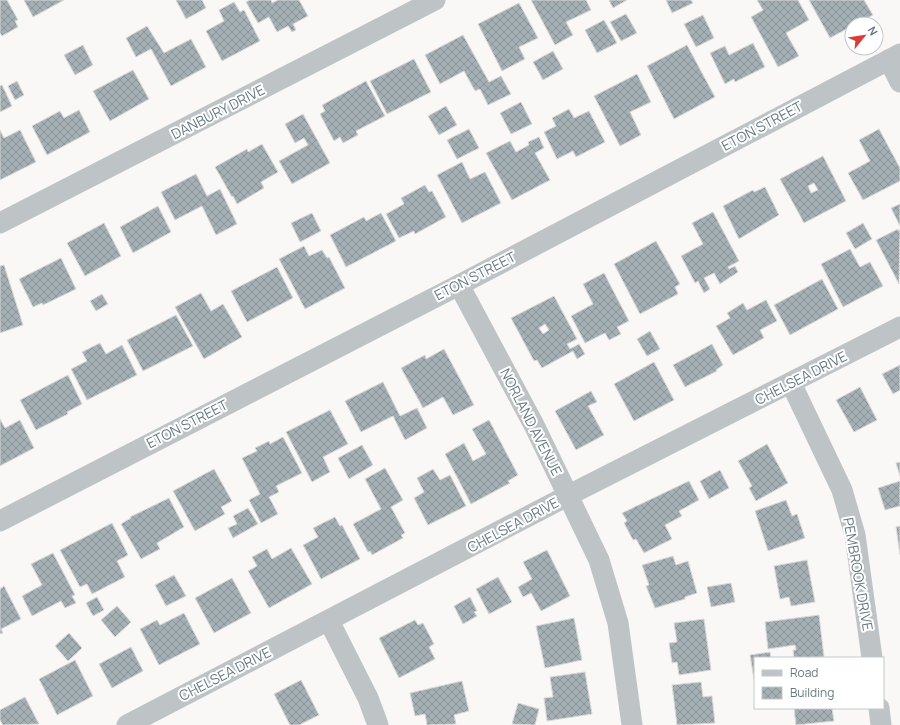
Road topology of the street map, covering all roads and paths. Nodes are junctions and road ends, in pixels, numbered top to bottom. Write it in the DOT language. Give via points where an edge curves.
graph roads {
  1 [pos="435,0"];
  2 [pos="894,57"];
  3 [pos="900,82"];
  4 [pos="0,223"];
  5 [pos="459,285"];
  6 [pos="900,327"];
  7 [pos="791,383"];
  8 [pos="569,495"];
  9 [pos="49,496"];
  10 [pos="0,513"];
  11 [pos="0,521"];
  12 [pos="329,621"];
  13 [pos="872,657"];
  14 [pos="879,709"];
  15 [pos="127,725"];
  16 [pos="378,725"];
  17 [pos="632,725"];
  18 [pos="881,725"];
  1 -- 4 [label="street, DANBURY DRIVE"];
  2 -- 3 [label="street"];
  2 -- 5 [label="street, ETON STREET"];
  5 -- 8 [label="street, NORLAND AVENUE"];
  5 -- 9 [label="street, ETON STREET"];
  6 -- 7 [label="street, CHELSEA DRIVE"];
  7 -- 8 [label="street, CHELSEA DRIVE"];
  7 -- 13 [label="street, PEMBROOK DRIVE" via="842,490 855,535"];
  8 -- 12 [label="street, CHELSEA DRIVE"];
  8 -- 17 [label="street, NORLAND AVENUE" via="599,560 618,623"];
  9 -- 10 [label="street, ETON STREET"];
  9 -- 11 [label="street, ETON STREET"];
  12 -- 15 [label="street, CHELSEA DRIVE"];
  12 -- 16 [label="street" via="368,698"];
  14 -- 18 [label="street"];
}
